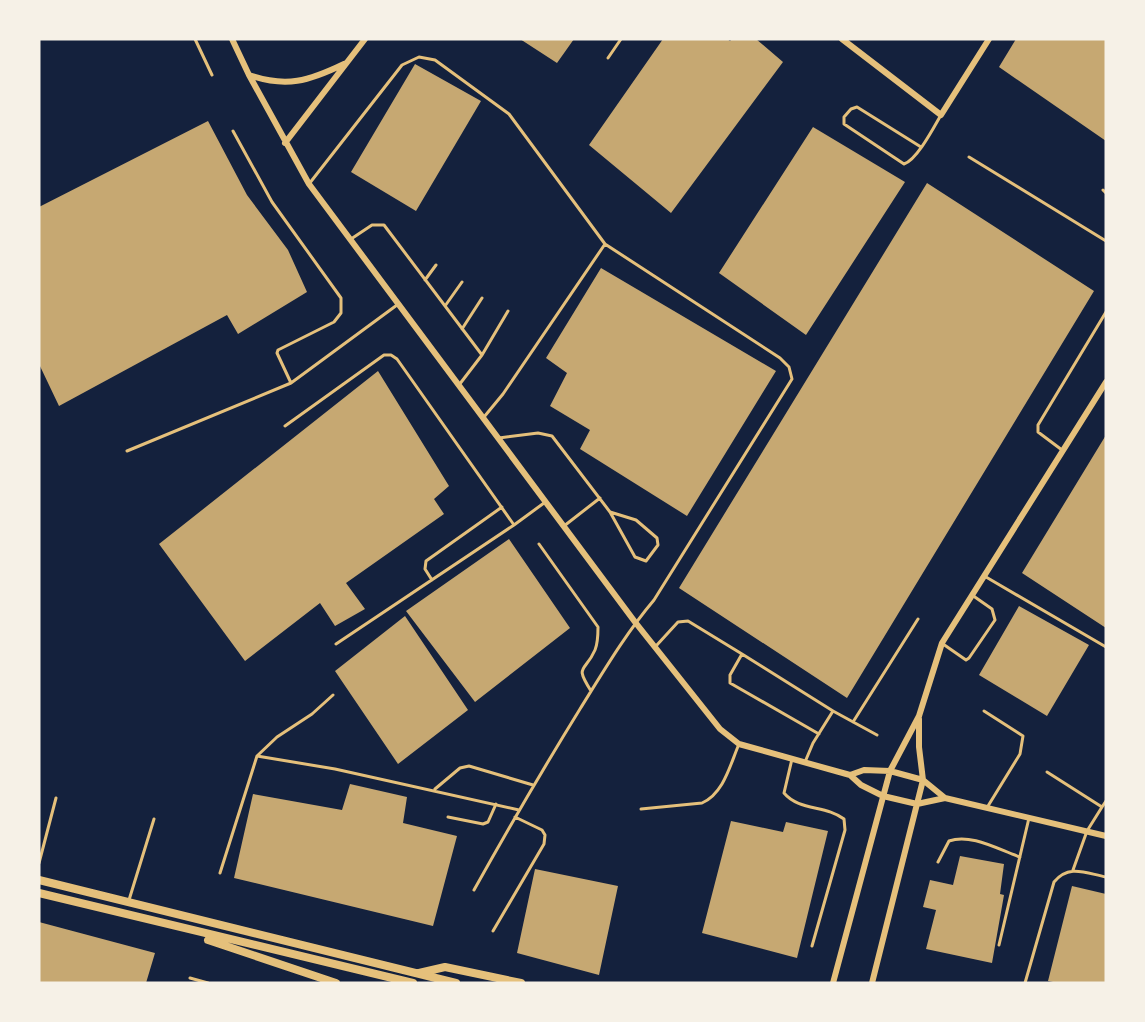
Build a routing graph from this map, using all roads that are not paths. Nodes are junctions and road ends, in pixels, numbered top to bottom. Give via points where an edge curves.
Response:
1 (195, 39) edge
2 (232, 39) edge
3 (365, 39) edge
4 (621, 39) edge
5 (842, 39) edge
6 (989, 39) edge
7 (608, 58) dead end
8 (347, 62) junction
9 (212, 75) dead end
10 (249, 75) junction
11 (941, 115) junction
12 (233, 131) dead end
13 (285, 143) junction
14 (921, 147) junction
15 (969, 157) dead end
16 (309, 184) junction
17 (351, 239) junction
18 (1106, 241) edge
19 (605, 244) junction
20 (436, 266) dead end
21 (425, 280) junction
22 (462, 282) dead end
23 (482, 298) dead end
24 (399, 304) junction
25 (445, 306) junction
26 (508, 311) dead end
27 (1106, 312) edge
28 (462, 329) junction
29 (482, 355) junction
30 (1106, 382) edge
31 (291, 383) junction
32 (459, 385) junction
33 (484, 418) junction
34 (285, 426) dead end
35 (499, 438) junction
36 (127, 451) dead end
37 (1063, 451) junction
38 (600, 498) junction
39 (546, 502) junction
40 (501, 507) junction
41 (610, 512) junction
42 (514, 525) junction
43 (564, 526) junction
44 (539, 544) dead end
45 (984, 576) junction
46 (432, 580) junction
47 (972, 595) junction
48 (918, 619) dead end
49 (635, 622) junction
50 (942, 643) junction
51 (336, 644) dead end
52 (655, 647) junction
53 (1106, 647) edge
54 (742, 654) junction
55 (591, 692) junction
56 (333, 695) dead end
57 (833, 711) junction
58 (984, 711) dead end
59 (919, 716) junction
60 (853, 722) junction
61 (819, 734) junction
62 (877, 735) dead end
63 (739, 744) junction
64 (257, 756) junction
65 (792, 759) junction
66 (805, 763) junction
67 (890, 771) junction
68 (1047, 772) dead end
69 (850, 776) junction
70 (923, 780) junction
71 (533, 785) junction
72 (435, 789) junction
73 (883, 796) junction
74 (56, 798) dead end
75 (945, 798) junction
76 (1106, 801) edge
77 (496, 804) junction
78 (917, 804) junction
79 (1102, 807) junction
80 (642, 808) dead end
81 (987, 808) junction
82 (519, 810) junction
83 (448, 817) dead end
84 (515, 817) junction
85 (1029, 818) junction
86 (154, 819) dead end
87 (1087, 831) junction
88 (1106, 836) edge
89 (1020, 857) junction
90 (939, 862) dead end
91 (39, 863) edge
92 (1073, 870) junction
93 (220, 873) dead end
94 (1106, 877) edge
95 (39, 880) edge
96 (474, 890) dead end
97 (39, 893) edge
98 (129, 902) junction
99 (162, 924) junction
100 (493, 931) dead end
101 (999, 945) dead end
102 (812, 946) dead end
103 (418, 974) junction
104 (190, 978) dead end
105 (208, 983) edge
106 (336, 983) edge
107 (413, 983) edge
108 (456, 983) edge
109 (521, 983) edge
110 (833, 983) edge
111 (872, 983) edge
112 (1025, 983) edge

1 - 9 lane
2 - 10 street
3 - 8 street
4 - 7 lane
5 - 11 street
6 - 11 street
8 - 10 street via 318,77 291,83 268,82
8 - 13 street
10 - 13 street
11 - 14 lane
12 - 31 lane via 272,202 341,298 341,313 334,322 278,350
13 - 16 street
14 - 14 lane via 857,107 844,117 844,124 899,163 909,163
15 - 18 lane
16 - 17 street
16 - 19 lane via 402,65 419,57 435,60 509,114
17 - 21 lane via 372,225 384,225
17 - 24 street
19 - 33 lane
19 - 49 lane via 780,358 789,367 792,379 654,600
20 - 21 lane
21 - 25 lane
22 - 25 lane
23 - 28 lane
24 - 31 lane
24 - 32 street
25 - 28 lane
26 - 29 lane
27 - 37 lane via 1038,425 1038,432
28 - 29 lane
29 - 32 lane
30 - 37 street
31 - 36 lane
32 - 33 street
33 - 35 street
34 - 40 lane via 384,355 391,356 397,359
35 - 38 lane via 538,433 552,436
35 - 39 street
37 - 45 street
38 - 41 lane
38 - 43 lane
39 - 42 lane
39 - 43 street
40 - 42 lane
40 - 46 lane via 426,561 425,569
41 - 41 lane via 636,520 657,538 658,545 646,561 635,557
42 - 46 lane
43 - 49 street
44 - 55 lane via 598,627 594,652 581,672
45 - 47 street
45 - 53 lane
46 - 51 lane
47 - 50 street
47 - 50 lane via 992,609 995,620 966,660
48 - 60 lane
49 - 52 street
49 - 55 lane
50 - 59 street
52 - 54 lane via 682,620
52 - 63 street via 720,729
54 - 57 lane
54 - 61 lane via 730,675 730,683
55 - 71 lane
56 - 64 lane via 277,736
57 - 60 lane
57 - 61 lane
58 - 81 lane via 1023,736 1020,754
59 - 67 street
59 - 70 street
60 - 62 lane
61 - 66 lane
63 - 65 street
63 - 80 lane via 711,799
64 - 72 lane
64 - 93 lane
65 - 66 street
65 - 102 lane via 784,793 792,802 837,813 844,819 845,830
66 - 69 street
67 - 69 street via 864,770
67 - 70 street
67 - 73 street
68 - 79 lane
69 - 73 street
70 - 75 street
70 - 78 street
71 - 72 lane via 469,766 460,768
71 - 82 lane
72 - 77 lane
73 - 78 street
73 - 110 street
74 - 91 lane
75 - 78 street
75 - 81 street
76 - 79 lane
77 - 82 lane
77 - 83 lane via 488,822 483,824
78 - 111 street
79 - 87 lane
81 - 85 street
82 - 84 lane
84 - 96 lane
84 - 100 lane via 542,830 544,844
85 - 87 street
85 - 89 lane
86 - 98 lane
87 - 88 street
87 - 92 lane
89 - 90 lane via 957,838 949,841
89 - 101 lane
92 - 94 lane
92 - 112 lane via 1053,882
95 - 98 main road
97 - 99 main road
98 - 103 main road
99 - 106 main road
99 - 107 main road
103 - 108 main road
103 - 109 main road via 445,967
104 - 105 lane

